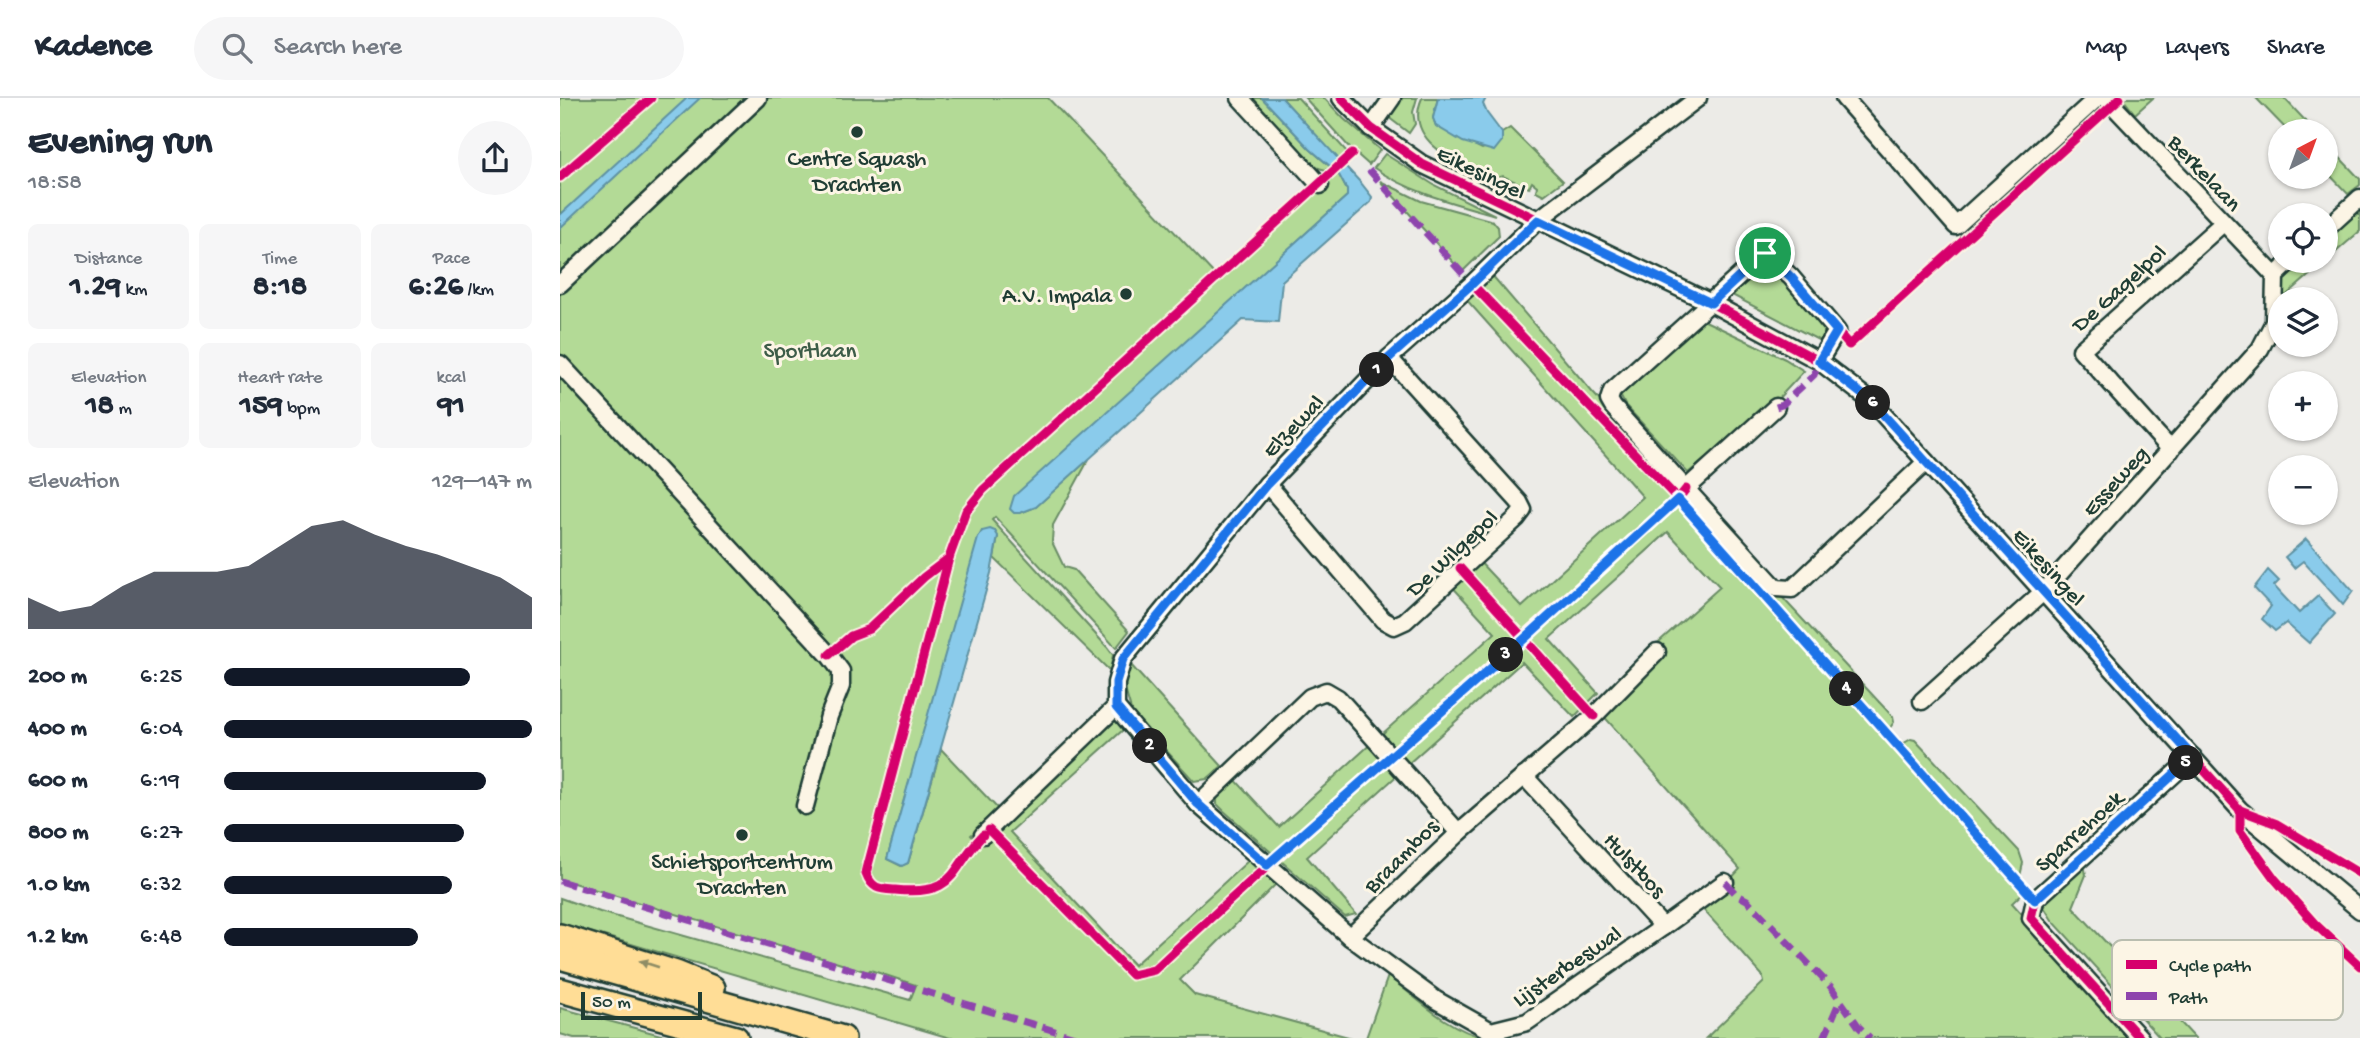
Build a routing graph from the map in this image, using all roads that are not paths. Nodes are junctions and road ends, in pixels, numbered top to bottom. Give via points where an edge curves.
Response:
1 (758, 98) edge
2 (1240, 98) edge
3 (1341, 98) edge
4 (1392, 98) edge
5 (1698, 98) edge
6 (1844, 98) edge
7 (2097, 98) edge
8 (2106, 98) edge
9 (1371, 128) junction
10 (1320, 185) dead end
11 (2360, 198) edge
12 (2338, 218) edge
13 (1538, 220) junction
14 (2223, 223) junction
15 (2278, 273) edge
16 (2275, 276) junction
17 (560, 284) edge
18 (1711, 303) junction
19 (1389, 358) junction
20 (1819, 361) junction
21 (560, 365) edge
22 (1776, 407) dead end
23 (2171, 450) junction
24 (1926, 462) junction
25 (1267, 484) junction
26 (1686, 489) junction
27 (2043, 592) junction
28 (1657, 652) dead end
29 (1922, 701) dead end
30 (1116, 707) junction
31 (2193, 757) junction
32 (1524, 776) junction
33 (1198, 804) junction
34 (805, 806) dead end
35 (1459, 833) junction
36 (983, 835) dead end
37 (1725, 882) dead end
38 (2360, 910) edge
39 (1663, 926) junction
40 (560, 936) edge
41 (1350, 937) junction
42 (560, 957) edge
43 (560, 990) edge
44 (2112, 1007) edge
45 (2124, 1020) edge
46 (835, 1036) edge
47 (736, 1038) edge
48 (2140, 1038) edge

1 - 17 street
2 - 10 street
3 - 9 street, Eikesingel
4 - 9 street
5 - 13 street, Elzewal
6 - 7 street via 1956,226
8 - 14 street, Berkelaan
9 - 13 street, Eikesingel via 1422,164
11 - 12 street
13 - 18 street, Eikesingel
13 - 19 street, Elzewal
14 - 16 street, Berkelaan
14 - 23 street, De Gagelpol via 2081,350
15 - 16 street
16 - 23 street, Esseweg via 2274,322 2260,349
18 - 20 street, Eikesingel
18 - 20 street via 1765,253 1837,331
18 - 26 street via 1612,391 1609,400
19 - 25 street, Elzewal
19 - 25 street, De Wilgepol via 1519,502 1523,510 1517,517 1405,621 1394,626 1383,620
20 - 24 street, Eikesingel via 1872,402
21 - 34 street via 841,671 841,686
22 - 26 street
23 - 27 street, Esseweg
24 - 26 street via 1792,589 1776,588
24 - 27 street, Eikesingel
25 - 30 street, Elzewal via 1123,659 1116,682
27 - 29 street, Esseweg
27 - 31 street, Eikesingel
28 - 32 street via 1594,716
30 - 33 street
30 - 36 street
31 - 38 street, Eikesingel via 2239,810
31 - 44 street, Sparrehoek via 2035,900 2031,918
32 - 35 street
32 - 39 street, Hulstbos
33 - 35 street, Braambos via 1310,697 1326,691 1338,698
33 - 41 street
35 - 41 street, Braambos
37 - 39 street, Hulstbos
39 - 41 street, Lijsterbeswal via 1527,1022 1491,1031 1436,1000
46 -> 40 highway via 676,973
42 - 46 highway
43 - 47 highway
45 - 48 street, Sparrehoek

